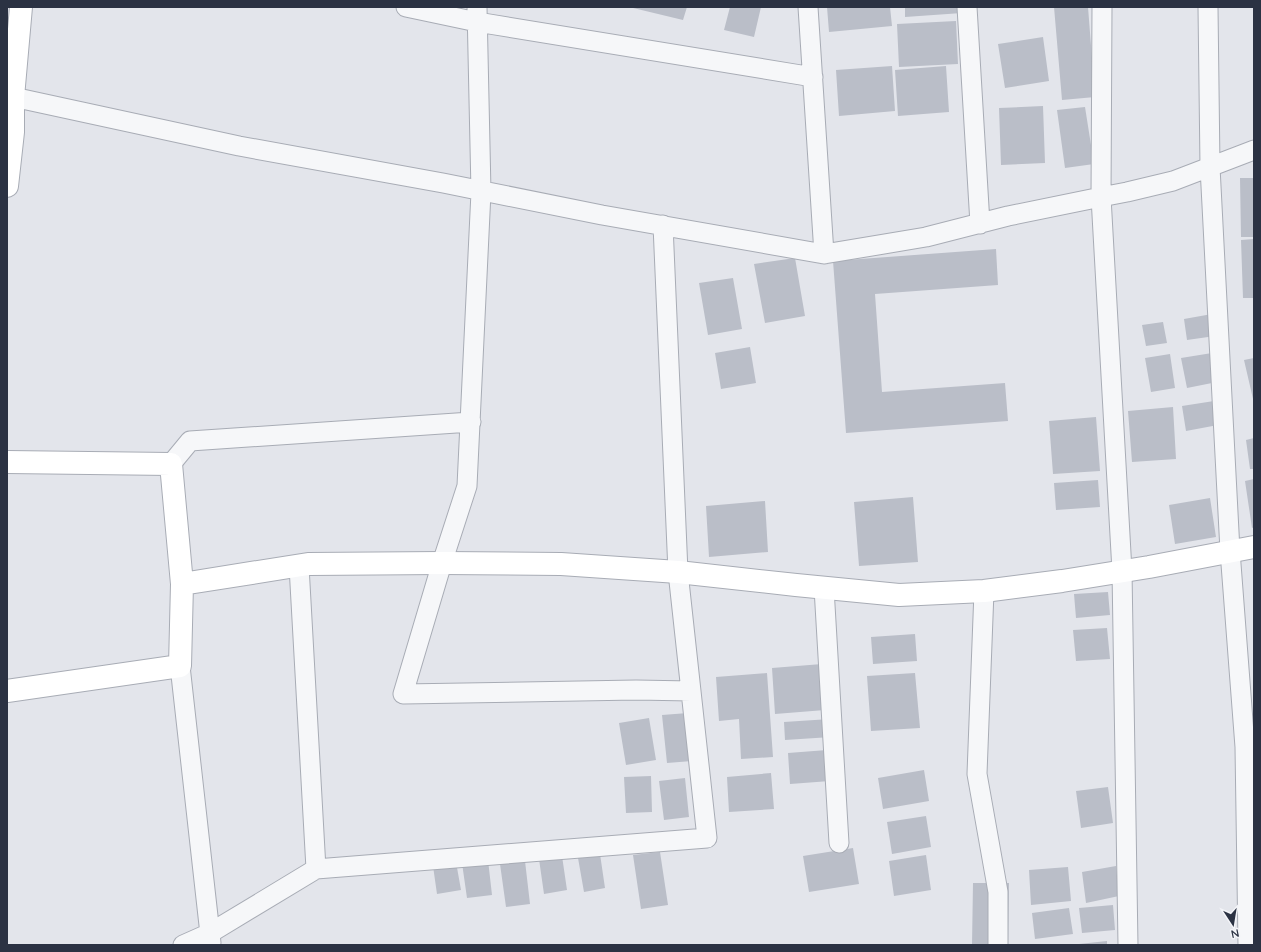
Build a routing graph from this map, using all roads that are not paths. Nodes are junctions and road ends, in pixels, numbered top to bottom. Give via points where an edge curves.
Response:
1 (21, 7) edge
2 (406, 7) edge
3 (808, 7) edge
4 (966, 7) edge
5 (1102, 7) edge
6 (1208, 7) edge
7 (477, 14) edge
8 (813, 77) junction
9 (11, 106) edge
10 (1254, 150) edge
11 (1210, 167) junction
12 (7, 186) edge
13 (481, 192) junction
14 (1101, 197) junction
15 (980, 224) junction
16 (663, 225) junction
17 (824, 254) junction
18 (471, 422) junction
19 (7, 462) edge
20 (171, 464) junction
21 (1254, 547) edge
22 (1230, 551) junction
23 (442, 563) junction
24 (299, 566) junction
25 (1122, 571) junction
26 (678, 572) junction
27 (182, 584) junction
28 (824, 588) junction
29 (984, 591) junction
30 (180, 666) junction
31 (7, 691) edge
32 (691, 691) junction
33 (839, 842) dead end
34 (316, 870) junction
35 (210, 939) edge
36 (182, 945) edge
37 (998, 945) edge
38 (1128, 945) edge
39 (1248, 945) edge

1 - 9 street
2 - 7 street
3 - 8 street
4 - 15 street
5 - 14 street
6 - 11 street
7 - 8 street
7 - 13 street
8 - 17 street
9 - 12 street via 13,132
9 - 13 street via 443,183
10 - 11 street
11 - 14 street via 1173,181
11 - 22 street
13 - 16 street
13 - 18 street
14 - 15 street
14 - 25 street
15 - 17 street via 926,237
16 - 17 street
16 - 26 street
18 - 20 street via 190,441
18 - 23 street via 467,486
19 - 20 street
20 - 27 street
21 - 22 street
22 - 25 street
22 - 39 street via 1245,747
23 - 24 street
23 - 26 street via 561,564
23 - 32 street via 403,694
24 - 27 street
24 - 34 street
25 - 29 street
25 - 38 street
26 - 28 street
26 - 32 street
27 - 30 street
28 - 29 street via 899,595
28 - 33 street
29 - 37 street via 977,774 998,892
30 - 31 street
30 - 35 street
32 - 34 street via 707,838
34 - 35 street
35 - 36 street

